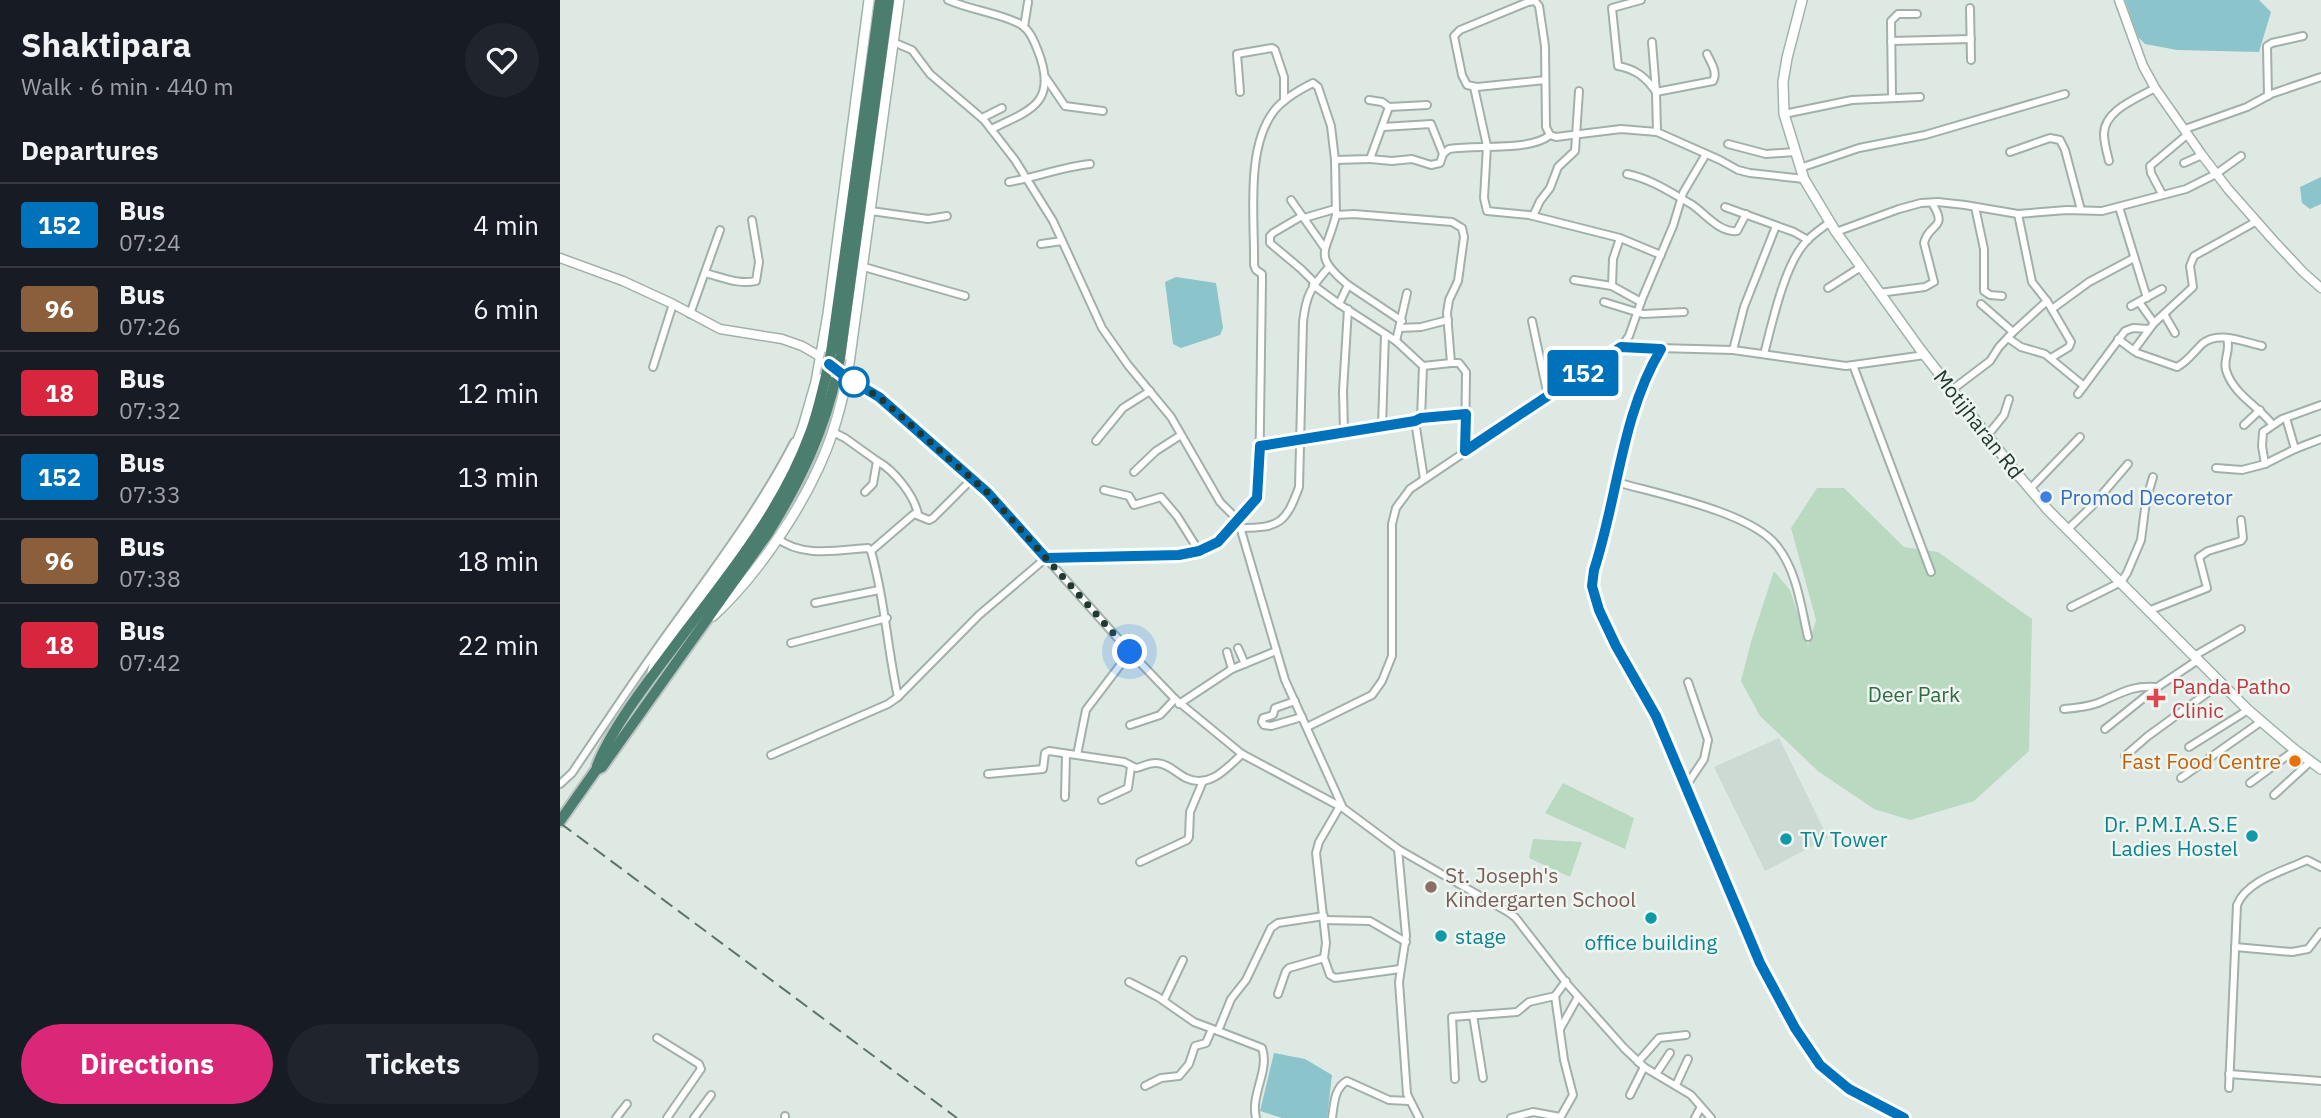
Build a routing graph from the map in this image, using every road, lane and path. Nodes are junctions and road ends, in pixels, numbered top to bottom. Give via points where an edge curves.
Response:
1 (869, 0) edge
2 (880, 0) edge
3 (889, 0) edge
4 (899, 0) edge
5 (948, 0) edge
6 (1641, 0) edge
7 (1802, 0) edge
8 (2119, 0) edge
9 (1028, 2) dead end
10 (1970, 8) dead end
11 (1917, 14) dead end
12 (1024, 27) junction
13 (2303, 36) dead end
14 (1971, 39) junction
15 (1891, 41) junction
16 (893, 42) junction
17 (1652, 42) dead end
18 (1707, 54) dead end
19 (1971, 60) dead end
20 (2321, 77) edge
21 (1046, 78) junction
22 (1545, 80) junction
23 (1474, 87) junction
24 (2155, 88) junction
25 (1579, 91) dead end
26 (1240, 92) dead end
27 (1656, 92) junction
28 (2065, 94) dead end
29 (2268, 96) junction
30 (1892, 97) junction
31 (1920, 97) dead end
32 (1369, 100) dead end
33 (1284, 101) junction
34 (1427, 105) dead end
35 (1388, 107) junction
36 (1002, 108) dead end
37 (1103, 111) dead end
38 (869, 114) junction
39 (1784, 114) junction
40 (982, 118) junction
41 (1383, 127) junction
42 (991, 129) junction
43 (2187, 131) junction
44 (1657, 132) junction
45 (1550, 135) junction
46 (1574, 135) junction
47 (1728, 144) dead end
48 (1487, 146) junction
49 (1795, 152) junction
50 (2010, 152) dead end
51 (1443, 154) junction
52 (1706, 154) junction
53 (2202, 155) junction
54 (2241, 156) dead end
55 (1370, 159) junction
56 (1335, 160) junction
57 (2109, 162) dead end
58 (2184, 163) dead end
59 (1090, 164) dead end
60 (1800, 168) junction
61 (1627, 174) dead end
62 (2216, 174) junction
63 (1027, 179) junction
64 (1804, 179) junction
65 (1009, 182) dead end
66 (2162, 194) junction
67 (1291, 200) dead end
68 (1681, 200) junction
69 (1931, 203) junction
70 (1725, 207) dead end
71 (1975, 207) junction
72 (2119, 207) junction
73 (2081, 210) junction
74 (871, 211) junction
75 (1335, 212) junction
76 (2018, 214) junction
77 (1746, 215) junction
78 (947, 216) dead end
79 (1533, 216) junction
80 (1303, 217) junction
81 (752, 220) dead end
82 (2257, 221) junction
83 (1830, 222) junction
84 (1776, 226) junction
85 (720, 230) dead end
86 (1836, 232) junction
87 (1620, 238) junction
88 (1808, 240) junction
89 (1062, 241) junction
90 (1041, 244) dead end
91 (1324, 247) junction
92 (1661, 255) junction
93 (560, 258) edge
94 (2134, 258) junction
95 (864, 267) junction
96 (1329, 267) junction
97 (1861, 267) junction
98 (705, 273) junction
99 (1574, 280) dead end
100 (1314, 284) junction
101 (1348, 285) junction
102 (1612, 286) junction
103 (1828, 288) dead end
104 (2321, 288) edge
105 (2162, 289) dead end
106 (1407, 293) dead end
107 (1880, 293) junction
108 (965, 296) dead end
109 (2002, 296) dead end
110 (2147, 298) junction
111 (2047, 301) junction
112 (1604, 302) dead end
113 (1641, 302) junction
114 (2139, 302) junction
115 (673, 304) junction
116 (1339, 304) junction
117 (1981, 304) dead end
118 (2131, 306) dead end
119 (2052, 309) junction
120 (1348, 310) junction
121 (1684, 312) dead end
122 (690, 314) junction
123 (1637, 314) junction
124 (2164, 314) junction
125 (1448, 320) junction
126 (1532, 321) dead end
127 (2154, 323) junction
128 (1401, 324) junction
129 (2149, 329) junction
130 (2175, 333) dead end
131 (1385, 334) junction
132 (2010, 335) junction
133 (2227, 338) junction
134 (2118, 339) junction
135 (1396, 341) junction
136 (2262, 346) dead end
137 (1621, 347) junction
138 (1661, 349) junction
139 (1733, 350) junction
140 (2134, 351) junction
141 (1765, 354) junction
142 (1925, 355) junction
143 (821, 357) junction
144 (2051, 358) junction
145 (1451, 363) junction
146 (1853, 365) junction
147 (1423, 366) junction
148 (653, 367) dead end
149 (847, 378) junction
150 (2084, 386) junction
151 (1953, 389) junction
152 (1150, 391) junction
153 (2078, 394) dead end
154 (1548, 396) junction
155 (2008, 399) dead end
156 (2321, 405) edge
157 (2260, 410) junction
158 (1466, 414) junction
159 (2286, 418) junction
160 (1418, 420) junction
161 (2272, 424) junction
162 (2244, 425) dead end
163 (1382, 426) junction
164 (833, 432) junction
165 (1344, 432) junction
166 (1181, 435) junction
167 (800, 436) junction
168 (1987, 436) junction
169 (2080, 437) dead end
170 (1301, 439) junction
171 (2321, 439) edge
172 (1096, 440) dead end
173 (1260, 446) junction
174 (2295, 449) junction
175 (1465, 451) junction
176 (877, 461) junction
177 (2129, 464) dead end
178 (2265, 464) junction
179 (2216, 468) dead end
180 (1134, 472) dead end
181 (2153, 477) dead end
182 (972, 479) junction
183 (1424, 479) junction
184 (1616, 482) junction
185 (790, 486) junction
186 (2030, 489) junction
187 (1104, 491) dead end
188 (865, 492) dead end
189 (918, 514) junction
190 (1238, 520) junction
191 (2241, 520) dead end
192 (1241, 528) junction
193 (2068, 529) junction
194 (777, 538) junction
195 (871, 551) junction
196 (1199, 551) junction
197 (1046, 558) junction
198 (1931, 572) dead end
199 (2121, 582) junction
200 (879, 590) junction
201 (815, 603) dead end
202 (2071, 607) dead end
203 (2148, 611) junction
204 (887, 618) junction
205 (2241, 628) dead end
206 (699, 629) junction
207 (1808, 637) dead end
208 (791, 643) dead end
209 (1238, 648) dead end
210 (1276, 651) junction
211 (1130, 652) junction
212 (1227, 652) dead end
213 (2196, 658) junction
214 (1245, 664) junction
215 (1232, 669) junction
216 (650, 679) junction
217 (1688, 682) dead end
218 (2221, 683) junction
219 (2157, 688) junction
220 (898, 697) junction
221 (1177, 701) junction
222 (1295, 701) junction
223 (2064, 709) dead end
224 (2248, 710) junction
225 (1302, 717) junction
226 (2262, 722) junction
227 (1130, 725) dead end
228 (1307, 727) junction
229 (2105, 729) dead end
230 (2189, 747) dead end
231 (2295, 750) junction
232 (1066, 754) junction
233 (1242, 754) junction
234 (771, 755) dead end
235 (1077, 755) junction
236 (2125, 756) dead end
237 (2311, 761) junction
238 (1131, 767) junction
239 (2321, 768) edge
240 (596, 770) junction
241 (988, 774) dead end
242 (2181, 778) dead end
243 (1203, 781) junction
244 (2250, 783) dead end
245 (560, 784) edge
246 (1686, 786) junction
247 (2274, 795) dead end
248 (1065, 797) dead end
249 (1102, 800) dead end
250 (1341, 807) junction
251 (560, 821) edge
252 (1398, 849) junction
253 (1140, 862) dead end
254 (2321, 867) edge
255 (1324, 918) junction
256 (2321, 932) edge
257 (1406, 942) junction
258 (2235, 947) junction
259 (1324, 958) junction
260 (1183, 960) dead end
261 (1400, 969) junction
262 (1566, 981) junction
263 (1129, 982) dead end
264 (1278, 994) dead end
265 (1555, 996) junction
266 (1578, 997) junction
267 (1164, 1000) junction
268 (1473, 1015) junction
269 (1560, 1029) junction
270 (1215, 1030) junction
271 (1686, 1035) dead end
272 (657, 1038) dead end
273 (1670, 1053) dead end
274 (1688, 1059) dead end
275 (1641, 1065) junction
276 (1656, 1074) junction
277 (2229, 1074) junction
278 (1483, 1078) dead end
279 (1455, 1079) dead end
280 (2321, 1081) edge
281 (1676, 1085) junction
282 (1145, 1087) dead end
283 (2228, 1088) dead end
284 (711, 1095) dead end
285 (1630, 1095) dead end
286 (1409, 1101) junction
287 (627, 1104) dead end
288 (1701, 1107) junction
289 (617, 1118) edge
290 (667, 1118) edge
291 (694, 1118) edge
292 (1256, 1118) edge
293 (1332, 1118) edge
294 (1419, 1118) edge
295 (1511, 1118) edge
296 (1560, 1118) edge
297 (1695, 1118) edge
298 (1711, 1118) edge
299 (1904, 1118) edge

1 - 143 main road
2 - 38 highway
3 - 38 highway
4 - 16 main road
5 - 12 street
6 - 27 street via 1612,8 1618,66 1638,72
7 - 39 main road, Motijharan Rd via 1783,82
8 - 24 street
9 - 12 street
10 - 14 street
11 - 15 street via 1892,18
12 - 21 street via 1034,41
13 - 29 street via 2267,46
14 - 15 street
14 - 19 street
15 - 30 street
16 - 40 street via 912,50 930,74
16 - 74 main road
17 - 27 street
18 - 27 street via 1713,81
20 - 29 street
21 - 37 street via 1065,106
21 - 42 street via 1044,92 1029,111
22 - 23 street
22 - 23 street via 1539,6 1533,0 1455,33 1462,75
22 - 45 street
23 - 48 street
24 - 43 street
24 - 57 street via 2113,114 2108,122 2104,131
25 - 46 street
26 - 33 street via 1237,54 1272,48 1284,77
27 - 44 street
28 - 60 street
29 - 43 street
30 - 31 street
30 - 39 street
32 - 35 street
33 - 56 street via 1311,83 1317,86 1331,126
33 - 173 street via 1264,130 1254,180 1254,265 1262,281
34 - 35 street
35 - 41 street
36 - 40 street
38 - 185 highway, bridge via 830,362
39 - 49 main road, Motijharan Rd
40 - 42 street
41 - 51 street via 1431,124
41 - 55 street
42 - 63 street
43 - 53 street
43 - 66 street via 2150,166
44 - 46 street via 1621,128
44 - 52 street
45 - 46 street
45 - 48 street via 1536,142
46 - 79 street via 1575,151 1558,167
47 - 49 street via 1766,154
48 - 51 street via 1450,149
48 - 79 street via 1485,209
49 - 60 main road, Motijharan Rd
50 - 73 street via 2050,138 2060,140
51 - 55 street via 1434,165 1412,159
52 - 64 street via 1749,173
52 - 68 street
53 - 58 street
53 - 62 street
54 - 62 street
55 - 56 street
56 - 75 street
59 - 63 street
60 - 64 main road, Motijharan Rd
61 - 68 street via 1654,182
62 - 66 street via 2186,189
62 - 82 street
63 - 65 street
63 - 89 street
64 - 83 main road, Motijharan Rd
66 - 72 street
67 - 80 street
68 - 77 street via 1724,230 1737,231
68 - 92 street
69 - 71 street
69 - 86 street via 1899,209
69 - 107 street via 1940,220 1924,243 1934,282
70 - 77 street
71 - 76 street
71 - 109 street via 1984,249 1983,288 1987,294
72 - 73 street
72 - 94 street
73 - 76 street
74 - 78 street via 928,219
74 - 95 main road
75 - 80 street
75 - 91 street
75 - 125 street via 1459,225 1464,237
76 - 111 street via 2032,282
77 - 84 street
79 - 87 street
80 - 91 street
80 - 100 street via 1273,233 1269,240
81 - 98 street via 759,262 756,281
82 - 104 street
82 - 124 street via 2194,256 2190,266 2193,287
83 - 86 main road, Motijharan Rd
83 - 88 street
84 - 88 street
84 - 139 street via 1744,307
85 - 98 street
86 - 97 main road, Motijharan Rd
87 - 92 street
87 - 102 street
88 - 141 street via 1789,272
89 - 90 street
89 - 152 street via 1102,328
91 - 96 street
92 - 113 street
93 - 115 street
94 - 110 street
94 - 119 street
95 - 108 street
95 - 149 main road
96 - 100 street
96 - 101 street
97 - 103 street
97 - 107 main road, Motijharan Rd
98 - 122 street
99 - 102 street
100 - 116 street
100 - 170 street via 1305,299 1303,322
101 - 116 street
101 - 128 street
102 - 113 street
105 - 110 street
106 - 128 street
107 - 142 main road, Motijharan Rd
110 - 114 street
111 - 119 street
111 - 132 street
112 - 123 street
113 - 123 street
114 - 118 street
114 - 127 street
115 - 122 street
115 - 148 street
116 - 120 street
117 - 132 street
119 - 144 street via 2071,344
120 - 131 street
120 - 165 street
121 - 123 street
122 - 143 street via 720,329 782,338
123 - 137 street
124 - 127 street
124 - 130 street
125 - 128 street via 1421,327
125 - 145 street
126 - 154 street
127 - 129 street
128 - 135 street
129 - 134 street via 2133,328
129 - 140 street
131 - 135 street
131 - 163 street
132 - 144 street via 2021,347
132 - 151 street via 1990,361
133 - 136 street
133 - 140 street via 2211,338 2177,367
133 - 157 street via 2230,351 2225,364 2230,379
134 - 140 street
134 - 150 street
135 - 147 street
137 - 138 street
137 - 154 street
138 - 139 street
138 - 184 street via 1647,373
139 - 141 street
141 - 146 street
142 - 146 street
142 - 151 main road, Motijharan Rd
143 - 149 street
143 - 167 main road
144 - 150 street
145 - 147 street
145 - 158 street via 1459,363 1466,372
146 - 198 street
147 - 160 street
149 - 164 main road
149 - 182 street via 879,397
150 - 153 street
151 - 168 main road, Motijharan Rd
152 - 166 street
152 - 172 street via 1124,408
154 - 175 street
155 - 168 street via 2004,415
156 - 159 street
157 - 161 street
157 - 162 street
158 - 160 street
158 - 175 street
159 - 161 street
159 - 174 street
160 - 163 street
160 - 183 street
161 - 178 street via 2263,432
163 - 165 street
164 - 176 street
164 - 194 main road via 808,488
165 - 170 street
166 - 180 street
166 - 190 street via 1220,502
167 - 216 main road via 775,490 662,649
167 - 245 street via 742,530
168 - 186 main road, Motijharan Rd
169 - 186 street
170 - 173 street
170 - 192 street via 1299,486 1293,504 1279,523 1268,528
171 - 174 street
173 - 190 street via 1258,496
174 - 178 street
175 - 183 street
176 - 188 street via 873,484
176 - 189 street via 894,475
177 - 193 street
178 - 179 street via 2242,470
181 - 199 street via 2141,540
182 - 189 street via 933,518
182 - 197 street
183 - 228 street via 1409,489 1395,508 1393,643 1382,681 1363,701
184 - 207 street via 1721,512 1763,532 1788,564
184 - 246 street via 1594,570 1594,597 1656,716
185 - 206 highway via 769,532
185 - 216 highway
186 - 193 main road, Motijharan Rd
187 - 196 street via 1129,496 1134,505 1161,497
189 - 195 street
190 - 192 street
190 - 196 street via 1218,542
191 - 203 street via 2241,541 2199,557 2207,588
192 - 210 street
193 - 199 main road, Motijharan Rd
194 - 195 street via 804,551
194 - 206 main road via 743,586
195 - 200 street
196 - 197 street
197 - 211 street
197 - 220 street via 979,615
199 - 202 street
199 - 203 main road, Motijharan Rd
200 - 201 street
200 - 204 street
203 - 213 main road, Motijharan Rd
204 - 208 street
204 - 220 street
205 - 213 street
206 - 240 highway
209 - 214 street
210 - 214 street
210 - 222 street
211 - 221 street
211 - 235 street via 1086,710
212 - 215 street
213 - 218 main road, Motijharan Rd
213 - 219 street
214 - 215 street
215 - 221 street
216 - 240 highway
217 - 246 street via 1708,740 1704,759
218 - 224 main road, Motijharan Rd
218 - 236 street
219 - 223 street via 2141,686 2091,705
219 - 229 street
220 - 234 street
221 - 227 street via 1160,715
221 - 233 street
222 - 225 street
222 - 225 street via 1275,708 1263,724
224 - 226 main road, Motijharan Rd
224 - 230 street
225 - 228 street
226 - 231 main road, Motijharan Rd
226 - 242 street
228 - 250 street
231 - 237 main road, Motijharan Rd
231 - 244 street
232 - 235 street
232 - 241 street via 1046,752 1045,767 1039,771
232 - 248 street
233 - 243 street via 1217,777
233 - 250 street
235 - 238 street
237 - 239 main road, Motijharan Rd
237 - 247 street
238 - 243 street via 1157,763 1185,778
238 - 249 street via 1128,788
240 - 251 highway
243 - 253 street via 1191,807 1187,840
246 - 299 street via 1760,963 1795,1028 1820,1065 1849,1089
250 - 252 street
250 - 255 street via 1317,847
252 - 257 street
252 - 262 street via 1515,917
254 - 258 street via 2309,860 2246,891 2237,905
255 - 257 street via 1370,921
255 - 259 street
255 - 270 street via 1271,928
256 - 258 street via 2308,949 2292,952
257 - 261 street
258 - 277 street
259 - 261 street via 1335,978
259 - 264 street via 1289,968
260 - 267 street
261 - 286 street
262 - 265 street
262 - 266 street
263 - 267 street
265 - 268 street via 1530,1002 1517,1012
265 - 269 street
266 - 269 street
266 - 275 street
267 - 270 street via 1188,1019
268 - 278 street
268 - 279 street via 1451,1020
269 - 296 street via 1573,1095
270 - 282 street via 1206,1043 1195,1046 1182,1073
270 - 292 street via 1262,1048
271 - 275 street via 1659,1038
272 - 290 street via 699,1063 701,1069
273 - 276 street
274 - 281 street
275 - 276 street
275 - 285 street
276 - 281 street
277 - 280 street
277 - 283 street
281 - 288 street
284 - 291 street
286 - 293 street via 1389,1100 1347,1081 1335,1097
286 - 294 street
287 - 289 street
288 - 297 street
288 - 298 street
295 - 296 street via 1533,1111

